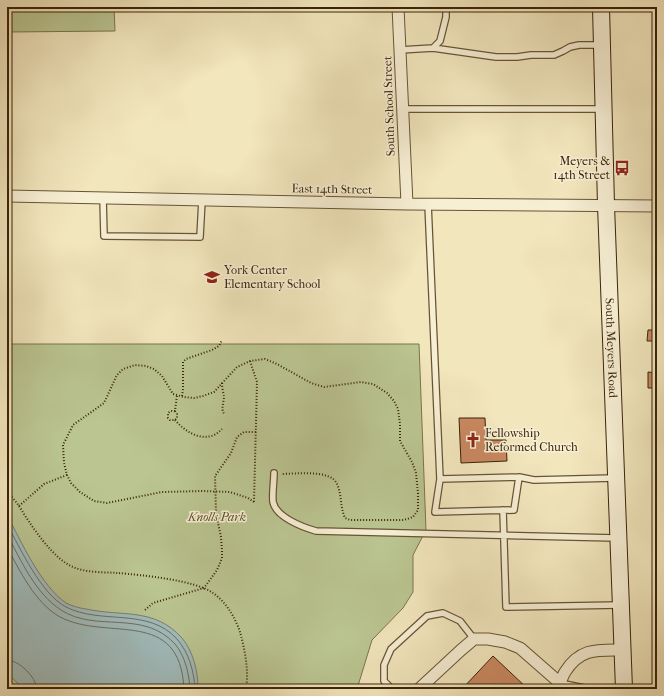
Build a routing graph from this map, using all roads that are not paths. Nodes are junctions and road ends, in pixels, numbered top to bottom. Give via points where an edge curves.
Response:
1 (398, 7) edge
2 (446, 7) edge
3 (601, 7) edge
4 (602, 45) junction
5 (433, 48) junction
6 (400, 50) junction
7 (402, 110) junction
8 (604, 110) junction
9 (7, 196) edge
10 (103, 198) junction
11 (202, 200) junction
12 (406, 204) junction
13 (428, 204) junction
14 (606, 205) junction
15 (657, 206) edge
16 (274, 473) road end
17 (519, 477) junction
18 (616, 478) junction
19 (440, 479) junction
20 (503, 510) junction
21 (504, 536) junction
22 (618, 538) junction
23 (621, 605) junction
24 (474, 639) junction
25 (622, 650) junction
26 (559, 686) edge
27 (392, 689) edge
28 (420, 689) edge
29 (589, 689) edge
30 (624, 689) edge

1 - 6 street, South School Street
2 - 5 lane via 440,41
3 - 4 street, South Meyers Road
4 - 5 lane via 579,45 554,55 517,57 496,57
4 - 8 street, South Meyers Road
5 - 6 lane
6 - 7 street, South School Street
7 - 8 lane
7 - 12 street, South School Street
8 - 14 street, South Meyers Road
9 - 10 street, East 14th Street
10 - 11 street, East 14th Street
10 - 11 lane via 104,236 200,237
11 - 12 street, East 14th Street
12 - 13 street, East 14th Street
13 - 14 street, East 14th Street
13 - 19 lane
14 - 15 street, East 14th Street
14 - 18 street, South Meyers Road
16 - 21 lane via 273,501 276,509 283,516 316,531
17 - 18 lane via 534,480
17 - 19 lane
17 - 20 lane via 514,510
18 - 22 street, South Meyers Road
19 - 20 lane via 434,512
20 - 21 lane
21 - 22 lane
21 - 23 lane via 506,608
22 - 23 street, South Meyers Road
23 - 25 street, South Meyers Road
24 - 26 street via 488,638 520,648
24 - 27 lane via 460,621 443,613 427,616 391,649 384,665 384,681
24 - 28 street
25 - 26 street via 593,650 578,656 564,673
25 - 30 street, South Meyers Road
26 - 29 lane

